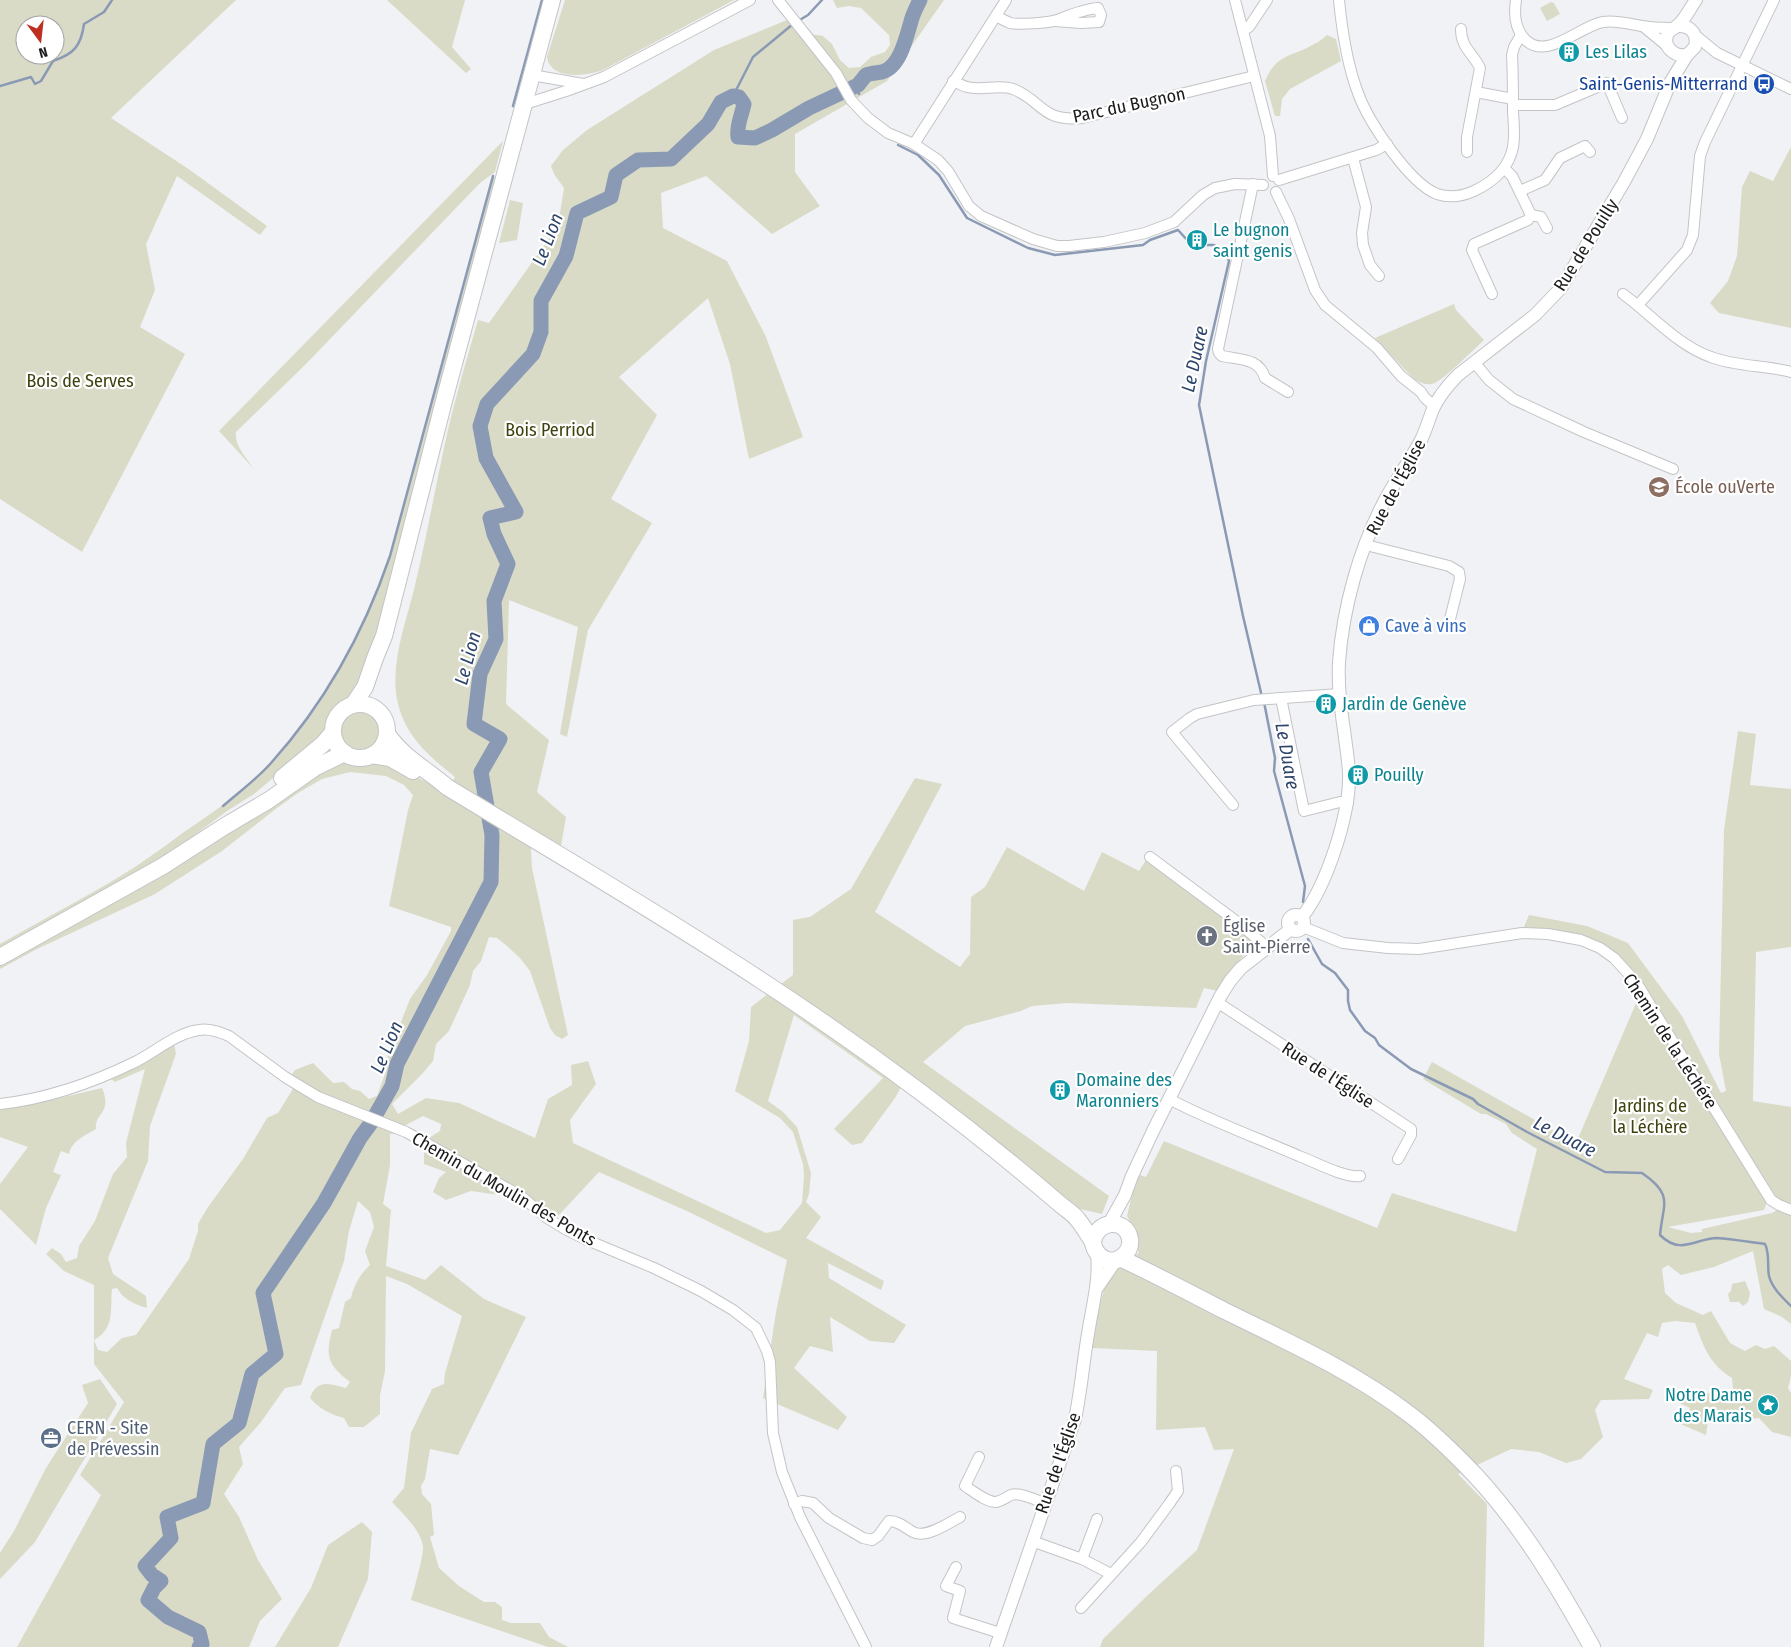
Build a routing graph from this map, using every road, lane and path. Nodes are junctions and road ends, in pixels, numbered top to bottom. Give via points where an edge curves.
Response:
1 (552, 0) edge
2 (750, 0) edge
3 (778, 0) edge
4 (1006, 0) edge
5 (1235, 0) edge
6 (1267, 0) edge
7 (1339, 0) edge
8 (1516, 0) edge
9 (1697, 0) edge
10 (1774, 0) edge
11 (996, 16) junction
12 (1055, 21) dead end
13 (1644, 26) junction
14 (1675, 27) junction
15 (1461, 29) dead end
16 (1243, 30) junction
17 (1694, 33) junction
18 (1521, 34) junction
19 (1669, 49) junction
20 (1689, 53) junction
21 (1717, 53) junction
22 (1744, 61) junction
23 (532, 75) junction
24 (1254, 76) junction
25 (953, 81) junction
26 (1670, 83) junction
27 (584, 84) junction
28 (1791, 89) edge
29 (1476, 92) junction
30 (1513, 102) junction
31 (524, 104) junction
32 (1622, 118) dead end
33 (914, 144) junction
34 (1387, 144) junction
35 (1467, 152) dead end
36 (1590, 152) dead end
37 (1353, 158) junction
38 (1504, 168) junction
39 (1276, 178) junction
40 (1258, 184) junction
41 (1520, 191) junction
42 (1276, 192) junction
43 (1531, 215) junction
44 (1547, 228) dead end
45 (1380, 276) dead end
46 (1492, 294) dead end
47 (1623, 294) dead end
48 (1638, 305) junction
49 (1474, 362) junction
50 (1791, 372) edge
51 (1288, 392) dead end
52 (1421, 392) junction
53 (1441, 394) junction
54 (1434, 406) junction
55 (1673, 469) dead end
56 (1366, 545) junction
57 (1450, 619) dead end
58 (384, 636) junction
59 (1340, 694) junction
60 (1281, 698) junction
61 (353, 705) junction
62 (378, 711) junction
63 (333, 732) junction
64 (387, 734) junction
65 (345, 753) junction
66 (372, 755) junction
67 (447, 787) junction
68 (1348, 803) junction
69 (1232, 805) dead end
70 (225, 826) junction
71 (1150, 857) dead end
72 (1299, 924) junction
73 (1267, 947) junction
74 (0, 957) edge
75 (1217, 1002) junction
76 (1169, 1099) junction
77 (0, 1104) edge
78 (1398, 1159) dead end
79 (1360, 1176) dead end
80 (1125, 1195) junction
81 (1791, 1210) edge
82 (1100, 1237) junction
83 (1123, 1250) junction
84 (1097, 1288) junction
85 (979, 1458) dead end
86 (1176, 1471) dead end
87 (1044, 1503) junction
88 (794, 1504) junction
89 (960, 1517) dead end
90 (1097, 1519) dead end
91 (1032, 1541) junction
92 (1082, 1559) junction
93 (956, 1567) dead end
94 (1110, 1574) junction
95 (1081, 1608) dead end
96 (1000, 1633) junction
97 (866, 1647) edge
98 (996, 1647) edge
99 (1592, 1647) edge

1 - 23 main road
2 - 27 street via 615,72
3 - 33 street via 841,81 851,100 875,124
4 - 11 street
5 - 16 street
6 - 16 street via 1249,28
7 - 34 street via 1355,84 1363,105
8 - 18 street via 1514,15
9 - 14 street, Rue de Pouilly
9 - 17 street, Rue de Pouilly
10 - 22 street
11 - 12 street via 1011,23
11 - 25 street
13 - 14 street
13 - 18 street via 1606,22 1547,47 1533,44
13 - 19 street
14 - 17 street via 1683,26
14 - 19 street, Rue de Pouilly via 1667,38
15 - 29 street via 1463,44 1480,68
16 - 24 street
17 - 20 street, Rue de Pouilly via 1695,47
17 - 21 street
18 - 30 street via 1512,55
19 - 20 street via 1681,56
19 - 26 street, Rue de Pouilly
20 - 21 street
20 - 26 street, Rue de Pouilly
21 - 22 street
22 - 28 street
22 - 48 street via 1700,156 1691,243
23 - 27 street
23 - 31 main road
24 - 25 street, Parc du Bugnon via 1070,119 1050,115 1012,89 966,87
24 - 39 street via 1270,136
25 - 33 street
26 - 49 street, Rue de Pouilly via 1643,148 1561,288 1535,315
27 - 31 street
29 - 30 street
29 - 35 street
30 - 32 street via 1555,105 1607,83
30 - 38 street via 1513,147
31 - 58 main road
33 - 40 street via 938,160 969,206 981,216 1056,246 1145,234 1174,222 1215,188 1226,184
34 - 37 street
34 - 38 street via 1418,181 1439,194 1455,196 1471,192 1492,181
36 - 41 street via 1585,146 1560,158 1545,180
37 - 39 street
37 - 45 street via 1366,207 1363,245 1370,265
38 - 41 street
39 - 40 street via 1266,178
39 - 42 street via 1279,189
40 - 42 street via 1268,192
40 - 51 street via 1218,349 1222,356 1256,364 1265,378
41 - 43 street
42 - 52 street via 1315,290 1325,305 1377,348 1401,376
43 - 44 street via 1541,217
43 - 46 street via 1528,220 1474,244 1472,250
47 - 48 street
48 - 50 street via 1676,337 1710,357
49 - 53 street, Rue de l'Église
49 - 55 street via 1489,380 1514,400
52 - 53 street
52 - 54 street
53 - 54 street, Rue de l'Église
54 - 56 street, Rue de l'Église via 1422,438 1384,502
56 - 57 street via 1449,566 1459,572
56 - 59 street, Rue de l'Église via 1354,579 1343,632
58 - 61 main road via 362,694
58 - 62 main road via 376,693
59 - 60 street
59 - 68 street, Rue de l'Église via 1349,770
60 - 68 street via 1304,810
60 - 69 street via 1254,700 1197,714 1172,732
61 - 62 main road via 365,704
61 - 63 main road via 340,713
62 - 64 main road via 386,722
63 - 65 main road via 336,744
63 - 70 main road
64 - 66 main road via 380,749
64 - 67 main road via 409,759
65 - 66 main road via 355,757
65 - 70 main road via 316,767
66 - 67 main road via 390,758
67 - 82 main road via 722,955 877,1060 1013,1164
68 - 72 street, Rue de l'Église via 1326,870
70 - 74 main road via 163,866
71 - 73 street
72 - 73 street, Rue de l'Église
72 - 81 street, Chemin de la Léchére via 1343,943 1388,948 1419,949 1522,933 1581,940 1600,948 1625,969 1641,990 1771,1200
73 - 75 street, Rue de l'Église via 1241,968
75 - 76 street, Rue de l'Église
75 - 78 street, Rue de l'Église via 1410,1129 1411,1135
76 - 79 street via 1314,1162 1353,1177
76 - 80 street, Rue de l'Église
77 - 88 street, Chemin du Moulin des Ponts via 32,1099 93,1081 190,1032 207,1029 229,1036 318,1097 406,1132 521,1196 546,1218 701,1291 749,1322 762,1337 770,1362 773,1433
80 - 82 street, Rue de l'Église
80 - 83 street, Rue de l'Église
82 - 83 main road via 1107,1260
82 - 83 main road via 1115,1224
82 - 84 street, Rue de l'Église
83 - 84 street, Rue de l'Église
83 - 99 main road via 1190,1293 1336,1366 1416,1420 1476,1476 1516,1524
84 - 87 street, Rue de l'Église via 1080,1397
85 - 87 street via 965,1486 996,1502 1017,1495
86 - 94 street via 1178,1491 1140,1542
87 - 91 street, Rue de l'Église
88 - 89 street via 813,1502 829,1518 872,1540 889,1521 896,1521 915,1534 923,1535
88 - 97 street, Chemin du Moulin des Ponts
90 - 92 street
91 - 92 street
91 - 96 street, Rue de l'Église
92 - 94 street
93 - 96 street via 946,1586 960,1591 953,1618
94 - 95 street
96 - 98 street, Rue de l'Église

